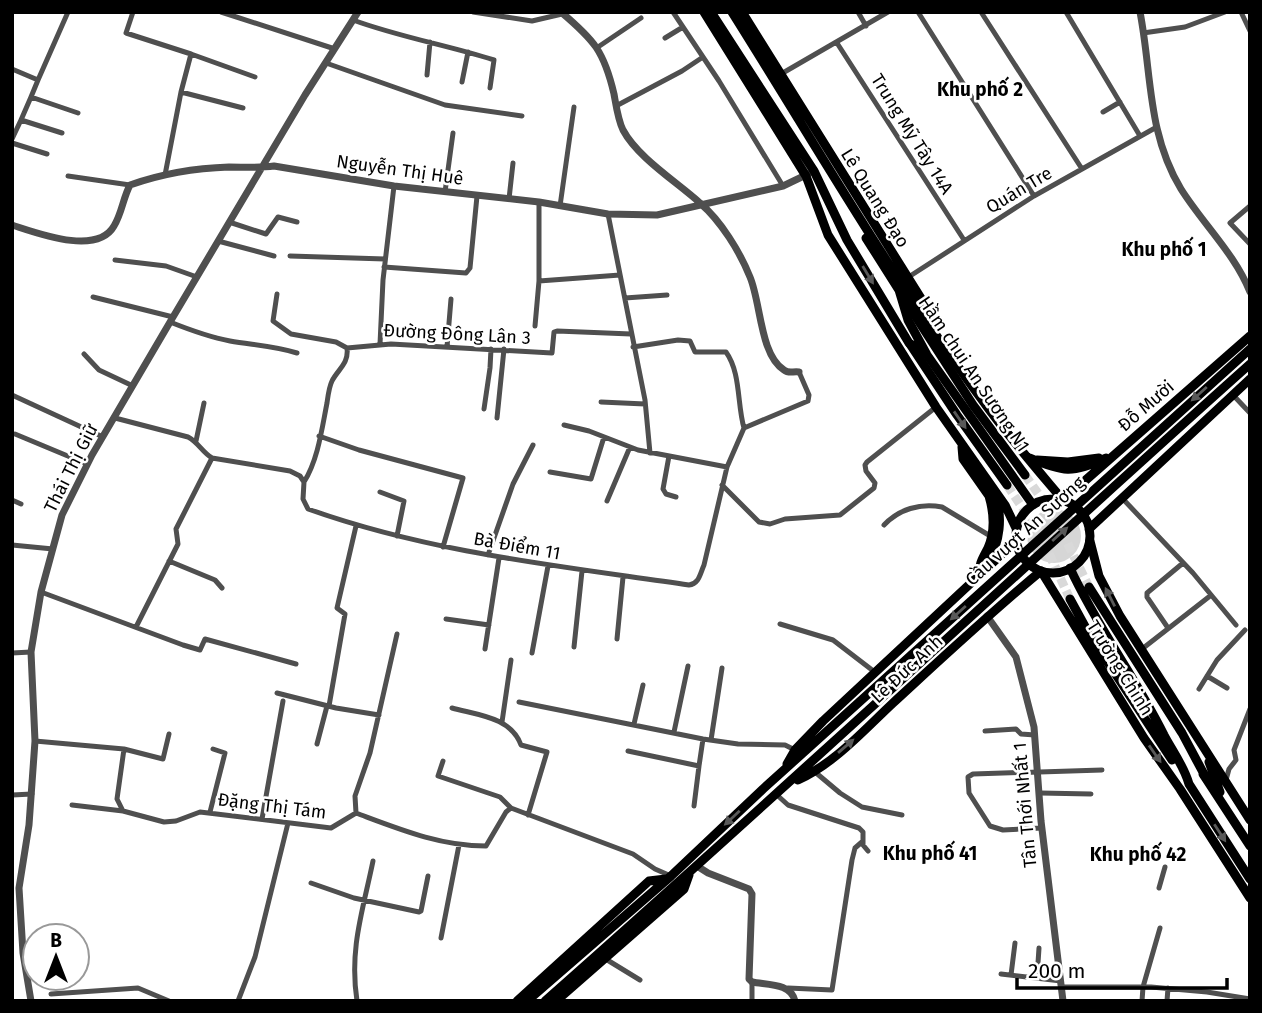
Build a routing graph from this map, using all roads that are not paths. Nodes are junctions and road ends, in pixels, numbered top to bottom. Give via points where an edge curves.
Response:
1 (68, 12) edge
2 (133, 12) edge
3 (221, 12) edge
4 (358, 12) edge
5 (473, 12) edge
6 (673, 12) edge
7 (732, 12) edge
8 (742, 12) edge
9 (858, 12) edge
10 (888, 12) edge
11 (918, 12) edge
12 (981, 12) edge
13 (1066, 12) edge
14 (1140, 12) edge
15 (1226, 12) edge
16 (1241, 12) edge
17 (561, 13) edge
18 (709, 13) edge
19 (641, 19) dead end
20 (353, 20) junction
21 (866, 26) junction
22 (683, 27) junction
23 (1250, 31) edge
24 (1143, 33) junction
25 (665, 38) dead end
26 (430, 42) junction
27 (837, 43) junction
28 (598, 47) junction
29 (335, 49) junction
30 (468, 52) junction
31 (762, 53) junction
32 (191, 54) junction
33 (703, 57) junction
34 (326, 63) junction
35 (12, 69) edge
36 (780, 74) junction
37 (427, 75) dead end
38 (255, 78) dead end
39 (38, 80) junction
40 (462, 82) dead end
41 (490, 88) dead end
42 (181, 92) junction
43 (31, 97) junction
44 (1120, 102) junction
45 (616, 106) junction
46 (574, 107) dead end
47 (243, 108) dead end
48 (1103, 112) dead end
49 (78, 113) dead end
50 (522, 117) dead end
51 (21, 120) junction
52 (1155, 128) junction
53 (62, 133) dead end
54 (453, 133) dead end
55 (1140, 136) junction
56 (12, 141) edge
57 (47, 154) dead end
58 (513, 163) dead end
59 (261, 168) junction
60 (1082, 169) junction
61 (810, 173) junction
62 (165, 176) junction
63 (68, 177) dead end
64 (130, 185) junction
65 (394, 186) junction
66 (783, 186) junction
67 (445, 192) junction
68 (477, 196) junction
69 (1034, 196) junction
70 (509, 199) junction
71 (539, 202) junction
72 (701, 204) junction
73 (560, 206) junction
74 (1250, 206) edge
75 (608, 214) junction
76 (229, 222) junction
77 (298, 222) dead end
78 (12, 225) edge
79 (843, 231) junction
80 (964, 240) junction
81 (218, 241) junction
82 (1250, 243) edge
83 (274, 256) dead end
84 (290, 256) dead end
85 (385, 259) junction
86 (115, 260) dead end
87 (845, 263) junction
88 (384, 267) junction
89 (620, 275) junction
90 (197, 277) junction
91 (539, 281) junction
92 (903, 283) junction
93 (1248, 285) edge
94 (1250, 292) edge
95 (277, 294) dead end
96 (667, 295) dead end
97 (93, 297) dead end
98 (451, 299) dead end
99 (625, 299) junction
100 (172, 320) junction
101 (535, 326) dead end
102 (631, 334) junction
103 (1250, 336) edge
104 (909, 343) junction
105 (380, 344) junction
106 (447, 346) junction
107 (634, 347) junction
108 (346, 348) junction
109 (1250, 348) edge
110 (491, 349) junction
111 (504, 349) junction
112 (297, 353) dead end
113 (83, 354) dead end
114 (927, 355) junction
115 (1250, 364) edge
116 (799, 373) joint
117 (1250, 379) edge
118 (133, 386) junction
119 (12, 395) edge
120 (1233, 395) junction
121 (601, 402) dead end
122 (204, 403) dead end
123 (645, 404) junction
124 (936, 407) junction
125 (484, 409) dead end
126 (1250, 413) edge
127 (115, 418) junction
128 (497, 418) dead end
129 (564, 425) dead end
130 (744, 428) junction
131 (15, 434) dead end
132 (319, 436) junction
133 (103, 437) junction
134 (604, 437) junction
135 (197, 441) junction
136 (533, 445) dead end
137 (962, 445) junction
138 (630, 447) junction
139 (650, 453) junction
140 (1117, 453) junction
141 (1024, 455) junction
142 (669, 456) junction
143 (212, 458) junction
144 (87, 464) junction
145 (727, 467) junction
146 (550, 472) dead end
147 (1025, 475) tunnel mouth
148 (1143, 478) junction
149 (304, 482) junction
150 (722, 485) junction
151 (1007, 485) tunnel mouth
152 (380, 492) dead end
153 (676, 497) dead end
154 (1122, 498) junction
155 (12, 500) edge
156 (997, 500) junction
157 (1063, 500) junction
158 (607, 501) dead end
159 (21, 504) dead end
160 (1033, 505) junction
161 (884, 525) dead end
162 (356, 526) junction
163 (1016, 528) junction
164 (1089, 529) junction
165 (397, 536) junction
166 (992, 537) junction
167 (1016, 541) junction
168 (1090, 541) junction
169 (12, 545) edge
170 (443, 547) junction
171 (53, 550) junction
172 (488, 555) junction
173 (499, 558) junction
174 (169, 561) junction
175 (1183, 563) junction
176 (548, 566) junction
177 (1070, 569) junction
178 (582, 571) junction
179 (1041, 571) junction
180 (979, 575) junction
181 (623, 577) junction
182 (1089, 587) tunnel mouth
183 (222, 588) dead end
184 (41, 592) junction
185 (1210, 596) junction
186 (1070, 599) tunnel mouth
187 (1004, 601) junction
188 (987, 616) junction
189 (446, 619) dead end
190 (780, 624) dead end
191 (489, 625) junction
192 (1236, 625) dead end
193 (136, 627) junction
194 (1168, 628) junction
195 (1245, 630) dead end
196 (397, 634) dead end
197 (617, 639) dead end
198 (573, 647) dead end
199 (485, 649) dead end
200 (1142, 649) junction
201 (31, 652) junction
202 (12, 653) edge
203 (532, 653) dead end
204 (511, 660) dead end
205 (296, 664) dead end
206 (688, 666) dead end
207 (722, 668) dead end
208 (876, 673) junction
209 (1207, 676) junction
210 (643, 685) dead end
211 (1227, 688) dead end
212 (1199, 689) dead end
213 (277, 693) dead end
214 (283, 701) dead end
215 (519, 702) dead end
216 (328, 706) junction
217 (452, 708) dead end
218 (1153, 709) junction
219 (1250, 709) edge
220 (379, 715) junction
221 (502, 722) junction
222 (634, 724) junction
223 (985, 731) dead end
224 (674, 732) junction
225 (169, 734) dead end
226 (1035, 735) junction
227 (822, 737) joint
228 (703, 739) junction
229 (711, 740) junction
230 (35, 741) junction
231 (317, 744) dead end
232 (829, 745) joint
233 (124, 749) junction
234 (213, 749) dead end
235 (795, 750) junction
236 (628, 751) dead end
237 (1206, 754) junction
238 (443, 761) dead end
239 (699, 766) junction
240 (1039, 770) junction
241 (1101, 770) dead end
242 (782, 771) junction
243 (815, 772) junction
244 (1205, 776) junction
245 (1174, 780) junction
246 (1226, 781) junction
247 (790, 783) junction
248 (1189, 784) junction
249 (1040, 793) junction
250 (32, 794) junction
251 (1091, 794) dead end
252 (12, 795) edge
253 (777, 795) junction
254 (1200, 801) junction
255 (72, 805) dead end
256 (694, 806) dead end
257 (511, 808) junction
258 (123, 811) junction
259 (210, 812) junction
260 (356, 813) junction
261 (528, 815) junction
262 (902, 815) dead end
263 (1231, 817) junction
264 (262, 819) junction
265 (1250, 820) edge
266 (288, 823) junction
267 (1042, 828) junction
268 (863, 841) junction
269 (459, 845) junction
270 (1250, 846) edge
271 (868, 851) dead end
272 (373, 861) dead end
273 (697, 866) junction
274 (1166, 867) dead end
275 (690, 873) junction
276 (428, 876) dead end
277 (669, 877) junction
278 (1250, 879) edge
279 (312, 883) dead end
280 (1159, 888) dead end
281 (1250, 898) edge
282 (365, 900) junction
283 (1160, 928) dead end
284 (441, 937) dead end
285 (1015, 943) dead end
286 (1040, 948) dead end
287 (604, 958) junction
288 (1000, 974) dead end
289 (1011, 975) junction
290 (1037, 978) junction
291 (640, 980) dead end
292 (752, 982) junction
293 (1061, 984) junction
294 (1143, 987) junction
295 (788, 988) junction
296 (1168, 988) junction
297 (51, 994) dead end
298 (528, 997) edge
299 (1248, 1000) edge
300 (31, 1001) edge
301 (169, 1001) edge
302 (237, 1001) edge
303 (358, 1001) edge
304 (517, 1001) edge
305 (545, 1001) edge
306 (556, 1001) edge
307 (752, 1001) edge
308 (795, 1001) edge
309 (1063, 1001) edge
310 (1142, 1001) edge
311 (1167, 1001) edge

1 - 39 street
2 - 32 street via 126,33
3 - 29 street
4 - 20 street, Thái Thị Giữ
5 - 17 street via 532,21
6 - 22 street
7 - 31 main road, Lê Quang Đạo
8 - 31 main road, Lê Quang Đạo
9 - 21 street
10 - 21 street
11 - 69 street
12 - 60 street
13 - 44 street
14 - 24 street
15 - 24 street via 1185,27
16 - 23 street
17 - 28 street
18 - 61 main road, Lê Quang Đạo
19 - 28 street
20 - 26 street
20 - 29 street, Thái Thị Giữ
21 - 27 street
22 - 25 street
22 - 33 street
24 - 52 street
26 - 30 street
26 - 37 street
27 - 36 street
27 - 80 street, Trung Mỹ Tây 14A
28 - 45 street
29 - 34 street, Thái Thị Giữ
30 - 40 street
30 - 41 street via 494,60
31 - 36 main road, Lê Quang Đạo
31 - 92 main road, Lê Quang Đạo via 874,252
32 - 38 street
32 - 42 street
33 - 45 street
33 - 66 street
34 - 50 street via 445,105
34 - 59 street, Thái Thị Giữ
35 - 39 street
36 - 92 main road, Lê Quang Đạo
39 - 43 street
42 - 47 street
42 - 62 street
43 - 49 street
43 - 51 street
44 - 48 street
44 - 55 street
45 - 72 street via 623,130 649,160
46 - 73 street
51 - 53 street
51 - 56 street
52 - 55 street, Quán Tre
52 - 93 street via 1180,188
54 - 67 street
55 - 60 street, Quán Tre
56 - 57 street
58 - 70 street
59 - 62 street, Nguyễn Thị Huê via 227,167
59 - 65 street, Nguyễn Thị Huê via 274,166
59 - 76 street, Thái Thị Giữ
60 - 69 street, Quán Tre
61 - 66 street, Nguyễn Thị Huê
61 - 79 main road, Lê Quang Đạo
61 - 87 main road, Lê Quang Đạo via 828,235
62 - 64 street, Nguyễn Thị Huê
63 - 64 street
64 - 78 street via 113,228 103,237 67,240
65 - 67 street, Nguyễn Thị Huê
65 - 85 street
66 - 72 street, Nguyễn Thị Huê
67 - 68 street, Nguyễn Thị Huê
68 - 70 street, Nguyễn Thị Huê
68 - 88 street via 466,273
69 - 80 street, Quán Tre
70 - 71 street, Nguyễn Thị Huê
71 - 73 street, Nguyễn Thị Huê
71 - 91 street
72 - 75 street, Nguyễn Thị Huê via 662,215
72 - 116 street via 749,274 766,344 781,369
73 - 75 street, Nguyễn Thị Huê
74 - 82 street via 1230,223
75 - 89 street
76 - 77 street via 266,234 278,217
76 - 81 street, Thái Thị Giữ
79 - 87 main road
79 -> 104 main road, Lê Quang Đạo
80 - 92 street, Quán Tre
81 - 83 street
81 - 90 street, Thái Thị Giữ
84 - 85 street
85 - 88 street
86 - 90 street via 166,266
87 - 124 main road, Lê Quang Đạo
88 - 105 street
89 - 91 street
89 - 99 street
90 - 100 street, Thái Thị Giữ
91 - 101 street
92 - 114 main road, Lê Quang Đạo via 908,320
92 - 141 main road, Lê Quang Đạo via 970,374 981,400
92 - 147 main road, Hầm chui An Sương N1 via 958,383
93 - 94 street
95 - 108 street via 273,321 291,334
96 - 99 street
97 - 100 street
98 - 106 street
99 - 102 street
100 - 112 street via 193,332
100 - 118 street, Thái Thị Giữ
102 - 107 street
102 - 111 street, Đường Đông Lân 3 via 557,331 552,353
103 - 140 main road, Đỗ Mười
104 - 114 main road, Lê Quang Đạo
104 -> 151 main road
105 - 106 street, Đường Đông Lân 3
105 - 108 street, Đường Đông Lân 3
106 - 110 street, Đường Đông Lân 3
107 - 123 street
107 - 130 street via 678,340 690,341 695,352 726,352 739,391
108 - 132 street via 342,369 331,382
109 -> 227 main road, Cầu vượt An Sương
110 - 111 street, Đường Đông Lân 3
110 - 125 street
111 - 128 street
113 - 118 street via 99,370
114 - 160 main road, Lê Quang Đạo
232 -> 115 main road, Cầu vượt An Sương
116 - 130 street via 808,401
117 - 120 main road
118 - 127 street, Thái Thị Giữ
119 - 133 street
120 - 126 street
120 - 148 main road
121 - 123 street
122 - 135 street
123 - 139 street
124 - 137 main road, Lê Quang Đạo
124 - 150 street via 867,462 874,488 840,515 759,522
127 - 133 street, Thái Thị Giữ
127 - 135 street
129 - 134 street
130 - 145 street, Bà Điểm 11
131 - 144 street
132 - 149 street
132 - 170 street via 463,478
133 - 144 street, Thái Thị Giữ
134 - 138 street
134 - 146 street via 591,479
135 - 143 street
136 - 172 street via 513,484
137 - 156 main road, Lê Quang Đạo via 993,486
137 - 156 main road, Lê Quang Đạo via 963,459
138 - 139 street
138 - 158 street
139 - 142 street
140 - 141 main road via 1105,459 1068,462
140 - 148 main road via 1126,477
140 - 157 main road, Đỗ Mười
141 - 157 main road, Lê Quang Đạo
142 - 145 street
142 - 153 street via 663,489
143 - 149 street via 290,471
143 - 174 street via 176,529 178,544
144 - 171 street, Thái Thị Giữ via 62,515
145 - 150 street, Bà Điểm 11
148 - 154 main road
149 - 162 street, Bà Điểm 11 via 308,509
150 - 181 street, Bà Điểm 11 via 704,565 694,585
152 - 165 street via 404,501
154 - 164 main road
154 - 175 street
155 - 159 street
156 - 163 main road, Lê Quang Đạo
156 - 166 main road
156 - 180 main road via 998,541
157 - 160 main road
157 - 164 main road via 1080,511
160 - 163 main road
161 - 166 street via 909,508 942,506
162 - 165 street, Bà Điểm 11
162 - 216 street via 337,608 345,614
163 - 167 main road
164 - 168 main road
165 - 170 street, Bà Điểm 11
166 - 180 main road via 979,564
167 - 179 main road via 1024,560
167 - 180 main road, Lê Đức Anh
168 - 177 main road via 1080,562
200 -> 168 main road, Trường Chinh via 1099,576
169 - 171 street
170 - 172 street, Bà Điểm 11
171 - 184 street, Thái Thị Giữ
172 - 173 street, Bà Điểm 11
173 - 176 street, Bà Điểm 11
173 - 191 street
174 - 183 street via 215,580
174 - 193 street
175 - 185 street
175 - 194 street via 1147,593
176 - 178 street, Bà Điểm 11
176 - 203 street
177 - 179 main road
177 - 218 main road, Trường Chinh
178 - 181 street, Bà Điểm 11
178 - 198 street
179 - 187 main road, Lê Đức Anh
179 -> 245 main road, Trường Chinh
180 - 187 main road via 998,587
180 - 208 main road, Lê Đức Anh
181 - 197 street
182 - 244 main road
184 - 193 street
184 - 201 street, Thái Thị Giữ
185 - 192 street
185 - 194 street
186 - 248 main road
187 - 188 main road, Lê Đức Anh
188 - 226 street, Tân Thới Nhất 1 via 1016,657
243 -> 188 main road, Lê Đức Anh
189 - 191 street
190 - 208 street via 832,640
191 - 199 street
193 - 205 street via 200,650 205,639
194 - 200 street
195 - 209 street
196 - 220 street
200 - 237 main road, Trường Chinh
201 - 202 street
201 - 230 street, Thái Thị Giữ
204 - 221 street
206 - 224 street
207 - 229 street
208 - 235 main road, Lê Đức Anh
209 - 211 street
209 - 212 street
210 - 222 street
213 - 216 street
214 - 264 street
215 - 222 street
216 - 220 street
216 - 231 street
217 - 221 street
218 - 244 main road, Trường Chinh
218 - 248 main road, Trường Chinh
219 - 246 street
220 - 260 street via 355,796
221 - 261 street via 521,745 547,752
222 - 224 street
223 - 226 street via 1016,729
224 - 228 street
225 - 233 street via 163,759
226 - 240 street, Tân Thới Nhất 1
227 - 242 main road, Lê Đức Anh
228 - 229 street
228 - 239 street
229 - 235 street via 785,745
230 - 233 street
230 - 250 street, Thái Thị Giữ
232 - 247 main road, Lê Đức Anh
233 - 258 street via 117,799
234 - 259 street via 225,752
235 - 242 main road, Lê Đức Anh
236 - 239 street
237 - 246 main road, Trường Chinh
237 - 263 main road, Trường Chinh
238 - 257 street via 438,776 500,797
239 - 256 street
240 - 241 street
240 - 249 street, Tân Thới Nhất 1
240 - 267 street via 973,774 968,783 969,793 990,827
242 -> 277 main road, Lê Đức Anh
243 - 247 main road, Lê Đức Anh
243 - 262 street via 862,807
244 - 263 main road, Trường Chinh
245 - 254 main road, Trường Chinh
245 - 281 main road, Trường Chinh
246 - 265 main road, Trường Chinh
247 - 253 main road, Lê Đức Anh
248 - 254 main road, Trường Chinh
249 - 251 street
249 - 267 street, Tân Thới Nhất 1
250 - 252 street
250 - 300 street, Thái Thị Giữ via 19,888
253 - 268 street via 788,805 859,828
253 - 273 main road, Lê Đức Anh
254 -> 278 main road, Trường Chinh
255 - 258 street, Đặng Thị Tám
257 - 261 street
257 - 269 street via 486,846
258 - 259 street, Đặng Thị Tám via 164,822
259 - 264 street, Đặng Thị Tám
260 - 266 street, Đặng Thị Tám via 331,828
260 - 269 street
261 - 277 street via 634,854
263 - 270 main road, Trường Chinh
264 - 266 street, Đặng Thị Tám
266 - 302 street via 255,957
267 - 293 street, Tân Thới Nhất 1
268 - 271 street
268 - 295 street via 852,860 832,990
269 - 284 street
272 - 282 street
273 - 275 main road, Lê Đức Anh
273 - 292 street via 749,888 752,894
274 - 280 street
275 - 287 main road, Lê Đức Anh via 684,889
275 - 305 main road, Lê Đức Anh
276 - 282 street via 421,912
277 - 298 main road, Lê Đức Anh
279 - 282 street
282 - 303 street via 355,941
283 - 294 street
285 - 289 street
286 - 290 street
287 - 291 street
287 - 306 main road, Lê Đức Anh
288 - 289 street
289 - 290 street
290 - 293 street
292 - 295 street
292 - 307 street
293 - 294 street
293 - 309 street, Tân Thới Nhất 1
294 - 296 street
294 - 310 street
295 - 308 street
296 - 299 street
296 - 311 street
297 - 301 street via 138,988
298 - 304 main road, Lê Đức Anh

